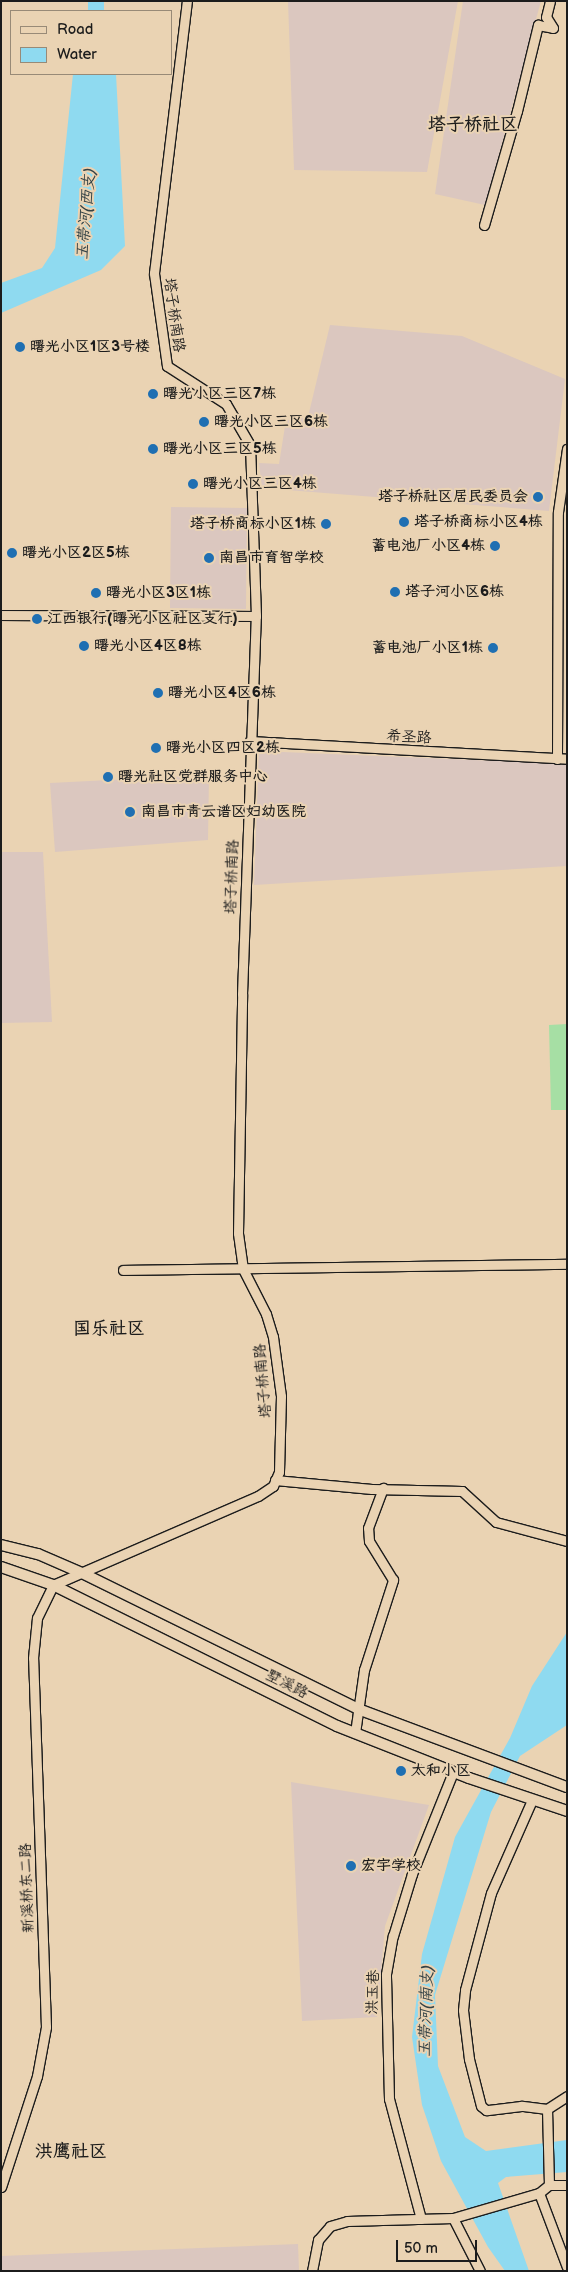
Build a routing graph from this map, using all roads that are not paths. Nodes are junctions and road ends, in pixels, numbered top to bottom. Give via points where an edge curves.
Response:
1 (187, 1) edge
2 (550, 1) edge
3 (484, 225) dead end
4 (567, 449) edge
5 (1, 615) edge
6 (256, 616) junction
7 (250, 741) junction
8 (557, 759) junction
9 (567, 759) edge
10 (567, 1264) edge
11 (242, 1269) junction
12 (123, 1270) dead end
13 (276, 1480) junction
14 (383, 1488) junction
15 (567, 1542) edge
16 (1, 1545) edge
17 (1, 1567) edge
18 (82, 1573) junction
19 (53, 1585) junction
20 (358, 1709) junction
21 (355, 1733) junction
22 (453, 1772) junction
23 (567, 1787) edge
24 (528, 1798) junction
25 (567, 1811) edge
26 (567, 2096) edge
27 (547, 2109) junction
28 (550, 2181) junction
29 (567, 2185) edge
30 (1, 2187) edge
31 (539, 2193) junction
32 (453, 2218) junction
33 (421, 2219) junction
34 (567, 2267) edge
35 (312, 2271) edge
36 (480, 2271) edge

1 - 6 street, 塔子桥南路 via 154,273 167,366 226,404 250,445
2 - 3 street via 546,17 553,28 538,25
4 - 8 street via 558,512
5 - 6 street
6 - 7 street, 塔子桥南路
7 - 8 street, 希圣路
7 - 11 street, 塔子桥南路 via 241,1034 238,1233
8 - 9 street, 希圣路
10 - 11 street
11 - 12 street
11 - 13 street, 塔子桥南路 via 266,1314 278,1366 281,1396 279,1472
13 - 14 street
13 - 18 street via 258,1496
14 - 15 street via 462,1491 496,1522
14 - 20 street via 368,1528 369,1542 393,1580 364,1670
16 - 18 street, 墅溪路 via 38,1554
17 - 19 street, 墅溪路
18 - 19 street
18 - 20 street, 墅溪路
19 - 21 street, 墅溪路
19 - 30 street, 新溪桥东二路 via 37,1618 33,1658 45,2039 37,2076
20 - 21 street
20 - 23 street, 墅溪路
21 - 22 street, 墅溪路
22 - 24 street, 墅溪路
22 - 33 street, 洪玉巷 via 412,1874 393,1936 386,1974 389,2099
24 - 25 street, 墅溪路
24 - 27 street via 491,1893 469,1971 463,2010 468,2059 480,2106 486,2110 521,2106
26 - 27 street
27 - 28 street
28 - 29 street
28 - 31 street
31 - 32 street
31 - 34 street
32 - 33 street
32 - 36 street
33 - 35 street via 347,2221 330,2226 318,2240

